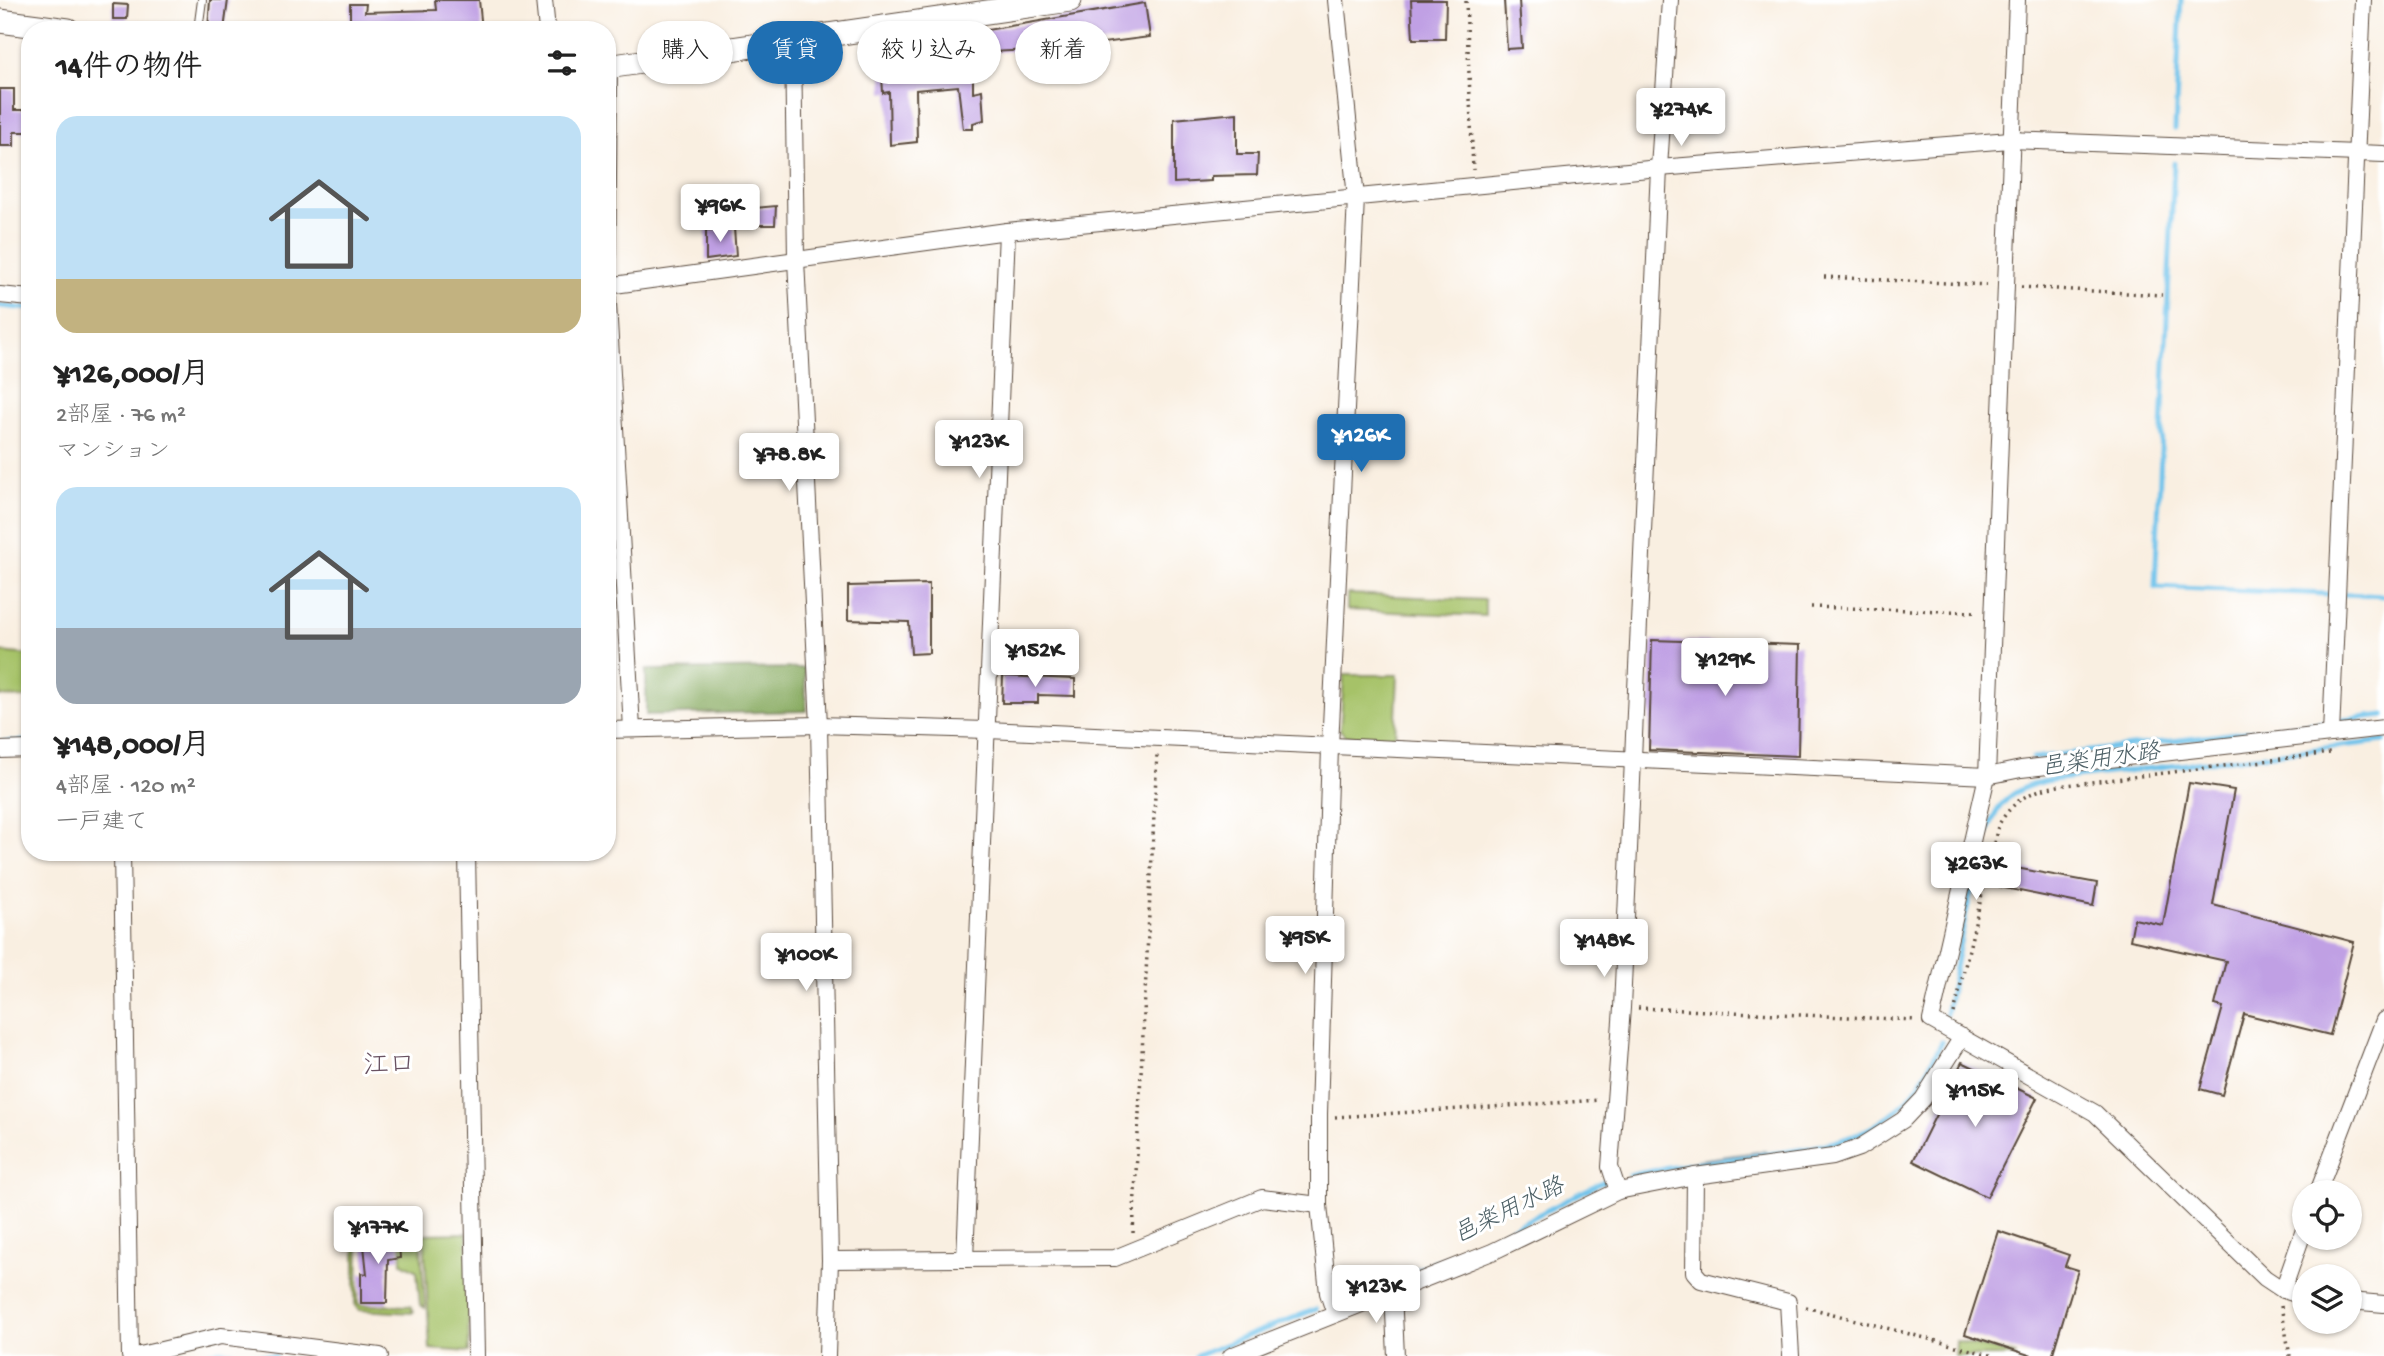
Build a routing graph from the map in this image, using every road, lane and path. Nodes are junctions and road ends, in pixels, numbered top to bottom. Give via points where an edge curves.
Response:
1 (202, 0) edge
2 (544, 0) edge
3 (1070, 0) edge
4 (1336, 0) edge
5 (1670, 0) edge
6 (2017, 0) edge
7 (2363, 0) edge
8 (1466, 1) edge
9 (0, 21) edge
10 (199, 21) edge
11 (546, 21) edge
12 (21, 24) edge
13 (843, 34) edge
14 (747, 47) edge
15 (616, 66) edge
16 (794, 84) edge
17 (2010, 140) junction
18 (2356, 152) junction
19 (2384, 154) edge
20 (1659, 168) junction
21 (1474, 187) junction
22 (1356, 198) junction
23 (1007, 231) junction
24 (796, 260) junction
25 (1824, 277) dead end
26 (616, 285) edge
27 (2004, 286) junction
28 (0, 295) edge
29 (2162, 295) dead end
30 (21, 297) edge
31 (616, 445) edge
32 (1811, 607) dead end
33 (1993, 613) junction
34 (819, 725) junction
35 (2384, 728) edge
36 (632, 729) junction
37 (616, 730) edge
38 (987, 730) junction
39 (2331, 734) junction
40 (1157, 739) junction
41 (1330, 747) junction
42 (21, 749) edge
43 (0, 750) edge
44 (2343, 752) dead end
45 (1631, 761) junction
46 (1987, 776) junction
47 (122, 861) edge
48 (467, 861) edge
49 (1622, 1008) junction
50 (1931, 1020) junction
51 (2384, 1020) edge
52 (1956, 1034) junction
53 (1616, 1099) junction
54 (1319, 1118) junction
55 (1695, 1176) junction
56 (2323, 1180) edge
57 (1618, 1191) junction
58 (1319, 1205) junction
59 (2297, 1250) edge
60 (1132, 1251) junction
61 (965, 1259) junction
62 (830, 1260) junction
63 (2283, 1290) junction
64 (1393, 1292) junction
65 (2292, 1293) edge
66 (1788, 1302) junction
67 (2362, 1302) edge
68 (2384, 1304) edge
69 (1335, 1314) junction
70 (130, 1356) edge
71 (136, 1356) edge
72 (380, 1356) edge
73 (476, 1356) edge
74 (827, 1356) edge
75 (1231, 1356) edge
76 (1396, 1356) edge
77 (1791, 1356) edge
78 (1994, 1356) edge
79 (2290, 1356) edge

1 - 10 lane
2 - 11 street
3 - 13 main road
4 - 22 street
5 - 20 street
6 - 17 street
7 - 18 street
8 - 21 path
9 - 12 main road
14 - 15 main road
16 - 24 street
17 - 18 street
17 - 20 street
17 - 27 street
18 - 19 street
18 - 39 street
20 - 21 street
20 - 45 street
21 - 22 street
22 - 23 street
22 - 41 street
23 - 24 street
23 - 38 street
24 - 26 street
24 - 34 street
25 - 27 path
27 - 29 path
27 - 33 street
28 - 30 street
31 - 36 street
32 - 33 path
33 - 46 street
34 - 36 street
34 - 38 street
34 - 62 street
35 - 39 street
36 - 37 street
38 - 40 street
38 - 61 street
39 - 46 street
40 - 41 street
40 - 60 path
41 - 45 street
41 - 54 street
42 - 43 street
44 - 52 path via 2058,786 2024,795 1998,826
45 - 46 street
45 - 49 street
46 - 50 street
47 - 70 street
48 - 73 street
49 - 50 path
49 - 53 street
50 - 52 street
51 - 56 street
52 - 55 street via 1923,1099 1903,1120 1859,1148 1833,1157
52 - 63 street via 2095,1113 2265,1279
53 - 54 path
53 - 57 street via 1610,1167
54 - 58 street
55 - 57 street
55 - 66 street via 1694,1272 1701,1280
57 - 64 street via 1492,1252
58 - 60 street via 1262,1198
58 - 69 street via 1328,1293
59 - 63 street
60 - 61 street via 1115,1258
61 - 62 street
62 - 74 street
63 - 65 street
63 - 79 path
64 - 69 street
64 - 76 street
66 - 77 street
66 - 78 path
67 - 68 street
69 - 75 street
71 - 72 street via 221,1336

